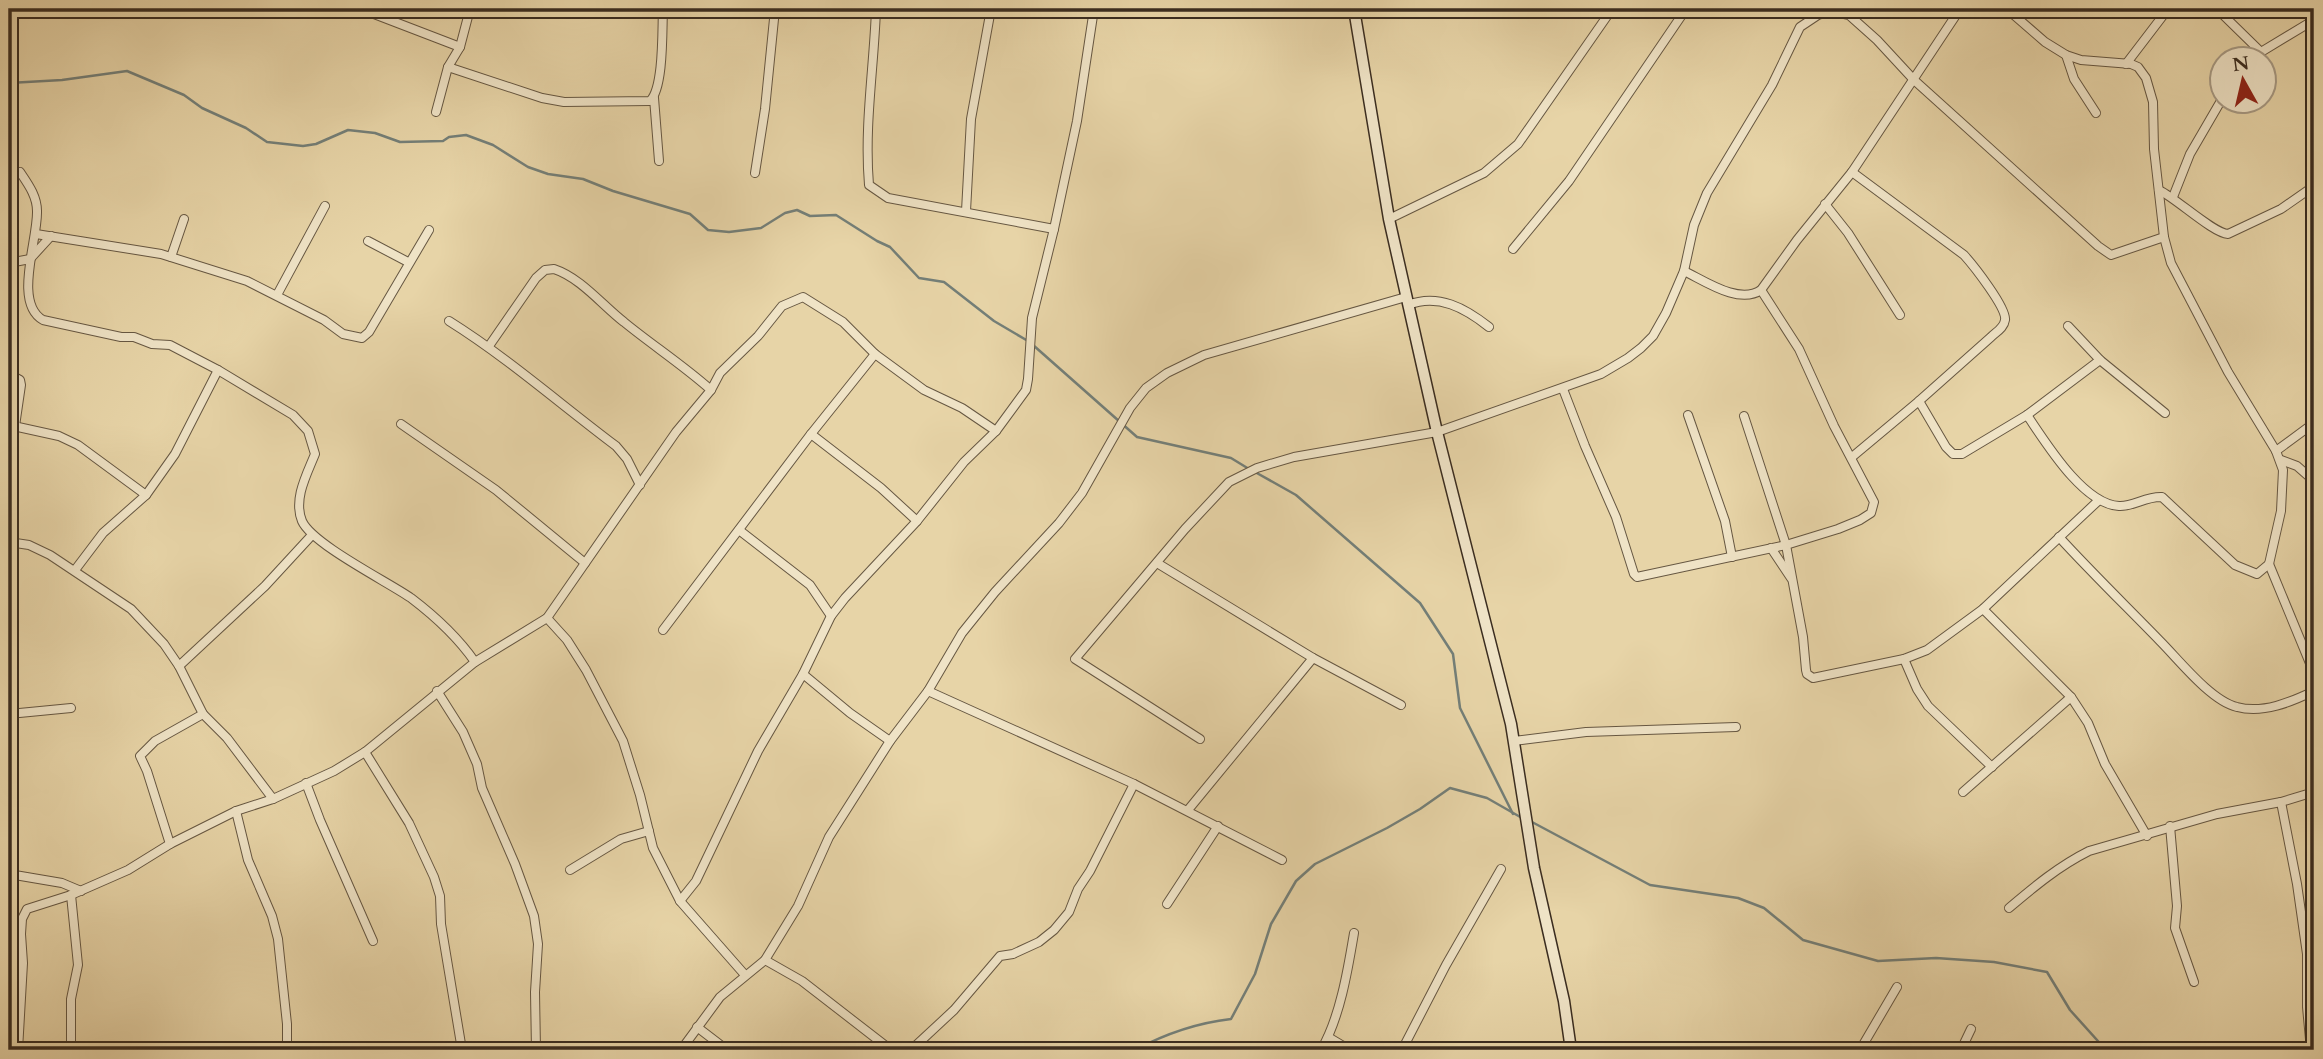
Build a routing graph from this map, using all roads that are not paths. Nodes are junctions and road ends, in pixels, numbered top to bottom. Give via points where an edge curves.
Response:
1 (11, 9) edge
2 (361, 9) edge
3 (470, 9) edge
4 (663, 9) edge
5 (775, 9) edge
6 (876, 9) edge
7 (991, 9) edge
8 (1094, 9) edge
9 (1354, 9) edge
10 (1612, 9) edge
11 (1686, 9) edge
12 (1960, 9) edge
13 (2007, 9) edge
14 (2168, 9) edge
15 (2217, 9) edge
16 (9, 17) edge
17 (2314, 20) edge
18 (2255, 46) edge
19 (2271, 46) edge
20 (460, 47) junction
21 (2066, 55) junction
22 (2126, 64) junction
23 (448, 67) junction
24 (1914, 80) junction
25 (654, 99) junction
26 (436, 112) dead end
27 (2096, 113) dead end
28 (2211, 116) edge
29 (659, 160) dead end
30 (20, 172) dead end
31 (1852, 172) junction
32 (755, 173) dead end
33 (2314, 186) edge
34 (2159, 190) junction
35 (2173, 197) junction
36 (1825, 204) junction
37 (325, 206) dead end
38 (966, 211) junction
39 (184, 219) dead end
40 (1389, 219) junction
41 (1054, 229) junction
42 (429, 230) dead end
43 (36, 234) junction
44 (51, 236) junction
45 (2164, 237) junction
46 (368, 242) dead end
47 (1513, 249) dead end
48 (171, 257) junction
49 (30, 259) junction
50 (408, 262) junction
51 (9, 263) edge
52 (1684, 271) junction
53 (1761, 290) junction
54 (2314, 293) edge
55 (277, 295) junction
56 (1407, 301) junction
57 (2314, 311) edge
58 (1900, 315) dead end
59 (449, 321) dead end
60 (2068, 326) dead end
61 (1489, 327) dead end
62 (489, 346) junction
63 (876, 354) junction
64 (2100, 360) junction
65 (218, 370) junction
66 (9, 374) edge
67 (1563, 389) junction
68 (711, 390) junction
69 (1919, 401) junction
70 (2165, 413) dead end
71 (1688, 415) dead end
72 (2027, 415) junction
73 (1744, 416) dead end
74 (2314, 422) edge
75 (401, 424) dead end
76 (12, 426) edge
77 (996, 431) junction
78 (1437, 432) junction
79 (811, 435) junction
80 (2276, 451) junction
81 (1852, 457) junction
82 (2281, 460) junction
83 (2314, 481) edge
84 (640, 485) junction
85 (146, 495) junction
86 (2098, 501) junction
87 (917, 521) junction
88 (739, 530) junction
89 (312, 535) junction
90 (2059, 537) junction
91 (9, 542) edge
92 (1786, 545) junction
93 (1771, 548) junction
94 (1732, 557) junction
95 (1157, 563) junction
96 (585, 564) junction
97 (2269, 564) junction
98 (75, 570) junction
99 (1793, 580) junction
100 (1983, 609) junction
101 (831, 616) junction
102 (547, 618) junction
103 (663, 630) dead end
104 (1313, 658) junction
105 (1904, 659) junction
106 (475, 662) junction
107 (179, 666) junction
108 (2314, 673) edge
109 (803, 674) junction
110 (437, 691) junction
111 (928, 691) junction
112 (2314, 691) edge
113 (2071, 697) junction
114 (1401, 705) dead end
115 (71, 708) dead end
116 (9, 714) edge
117 (203, 714) junction
118 (1736, 727) dead end
119 (1200, 739) dead end
120 (890, 741) junction
121 (1514, 741) junction
122 (365, 752) junction
123 (1992, 767) junction
124 (306, 783) junction
125 (1134, 784) junction
126 (1963, 792) dead end
127 (2314, 792) edge
128 (273, 799) junction
129 (2281, 802) junction
130 (1188, 810) junction
131 (236, 811) junction
132 (1219, 826) junction
133 (2170, 826) junction
134 (649, 831) junction
135 (2147, 836) junction
136 (170, 844) junction
137 (1283, 860) dead end
138 (1500, 869) dead end
139 (570, 870) dead end
140 (9, 874) edge
141 (81, 891) junction
142 (71, 895) junction
143 (680, 901) junction
144 (1167, 904) dead end
145 (2010, 908) dead end
146 (9, 931) edge
147 (1354, 933) dead end
148 (21, 934) junction
149 (373, 941) dead end
150 (765, 960) junction
151 (745, 975) junction
152 (2194, 982) dead end
153 (1897, 987) dead end
154 (697, 1027) junction
155 (1971, 1030) dead end
156 (1328, 1037) junction
157 (287, 1048) edge
158 (18, 1050) edge
159 (71, 1050) edge
160 (345, 1050) edge
161 (462, 1050) edge
162 (536, 1050) edge
163 (681, 1050) edge
164 (727, 1050) edge
165 (891, 1050) edge
166 (911, 1050) edge
167 (1321, 1050) edge
168 (1350, 1050) edge
169 (1402, 1050) edge
170 (1571, 1050) edge
171 (1860, 1050) edge
172 (1961, 1050) edge
173 (2311, 1050) edge

1 - 16 street
2 - 20 street
3 - 20 street
4 - 25 street
5 - 32 street
6 - 38 street via 866,155 869,185 888,198
7 - 38 street via 971,119
8 - 41 street
9 - 40 street
10 - 40 street via 1518,144 1484,173
11 - 47 street via 1569,181
12 - 24 street
13 - 21 street
14 - 22 street
15 - 18 street
17 - 19 street
20 - 23 street
21 - 22 street
21 - 27 street via 2074,79
22 - 34 street via 2138,67 2151,90
23 - 25 street via 564,102 645,103
23 - 26 street
24 - 31 street
24 - 45 street via 2111,255
24 - 52 street via 1849,15 1830,11 1808,19 1707,193
25 - 29 street
28 - 35 street
30 - 43 street via 36,202
31 - 36 street
31 - 69 street via 1964,255 2005,315 2003,327
33 - 35 street via 2270,215 2228,234 2218,232
34 - 35 street
34 - 45 street
36 - 53 street
36 - 58 street
37 - 55 street
38 - 41 street
39 - 48 street
40 - 56 street
41 - 77 street via 1032,318 1026,390
42 - 50 street
43 - 44 street
43 - 49 street
44 - 48 street
44 - 49 street
45 - 80 street via 2187,297
46 - 50 street
48 - 55 street
49 - 51 street
49 - 65 street via 29,296 38,318 170,345
50 - 55 street via 362,338 343,334
52 - 53 street via 1739,294 1754,295
52 - 67 street via 1666,313 1641,348 1601,374
53 - 81 street via 1799,349
54 - 57 street
56 - 61 street via 1453,304
56 - 78 street
56 - 111 street via 1204,355 1146,388 1082,493 962,633
59 - 62 street
60 - 64 street
62 - 68 street via 536,278 554,269
62 - 84 street via 616,446
63 - 68 street via 843,323 803,297 782,306 720,373
63 - 77 street via 924,390
63 - 79 street
64 - 70 street
64 - 72 street
65 - 85 street via 175,454
65 - 89 street via 293,415 308,431 315,454 301,487 301,513
66 - 76 street via 21,385
67 - 78 street
67 - 94 street via 1637,577
68 - 84 street
69 - 72 street via 1953,454 1962,454
69 - 81 street
71 - 94 street via 1718,499
72 - 86 street via 2057,460
73 - 92 street
74 - 80 street
75 - 96 street via 496,491
76 - 85 street via 78,445
77 - 87 street via 964,462
78 - 95 street via 1294,457 1257,468 1229,482
78 - 121 street
79 - 87 street
79 - 88 street
80 - 82 street
81 - 92 street via 1874,502 1871,513
82 - 83 street via 2297,466
82 - 97 street via 2281,511
84 - 96 street
85 - 98 street via 103,533
86 - 90 street
86 - 97 street via 2123,506 2162,497 2235,565 2257,574
87 - 101 street
88 - 101 street via 810,585
88 - 103 street
89 - 106 street via 408,596 450,630
89 - 107 street
90 - 100 street
90 - 112 street via 2110,593 2225,702 2238,708 2276,706
91 - 98 street via 29,545
92 - 93 street
92 - 99 street
93 - 94 street
93 - 99 street
95 - 104 street
95 - 119 street via 1075,659
96 - 102 street
97 - 108 street
98 - 107 street via 131,609
99 - 105 street via 1809,677
100 - 105 street via 1927,650
100 - 113 street
101 - 109 street
102 - 106 street
102 - 134 street via 586,670 623,741
104 - 114 street
104 - 130 street
105 - 123 street via 1928,706
106 - 110 street
107 - 117 street
109 - 120 street
109 - 143 street via 758,751 696,881
110 - 122 street
110 - 162 street via 477,764 482,788 534,916 538,944
111 - 120 street
111 - 125 street
113 - 123 street
113 - 135 street
115 - 116 street
117 - 128 street
117 - 136 street via 155,741 140,756
118 - 121 street via 1586,732
120 - 150 street via 829,837 798,906
121 - 170 street
122 - 124 street
122 - 161 street via 409,823 434,877
123 - 126 street
124 - 128 street
124 - 149 street
125 - 130 street
125 - 166 street via 1069,912 1054,930 1039,942 1000,956 954,1010
127 - 129 street
128 - 131 street
129 - 133 street
129 - 173 street via 2307,954
130 - 132 street
131 - 136 street
131 - 157 street via 248,860 278,939
132 - 137 street
132 - 144 street
133 - 135 street
133 - 152 street via 2175,928
134 - 139 street via 621,839
134 - 143 street
135 - 145 street via 2089,851
136 - 141 street
138 - 169 street
140 - 141 street
141 - 142 street
142 - 148 street via 27,909
142 - 159 street via 78,965 71,999
143 - 151 street
146 - 148 street
147 - 156 street
148 - 158 street
150 - 151 street
150 - 165 street via 803,981
151 - 154 street
153 - 171 street
154 - 163 street
154 - 164 street
155 - 172 street
156 - 167 street
156 - 168 street
157 - 160 street

